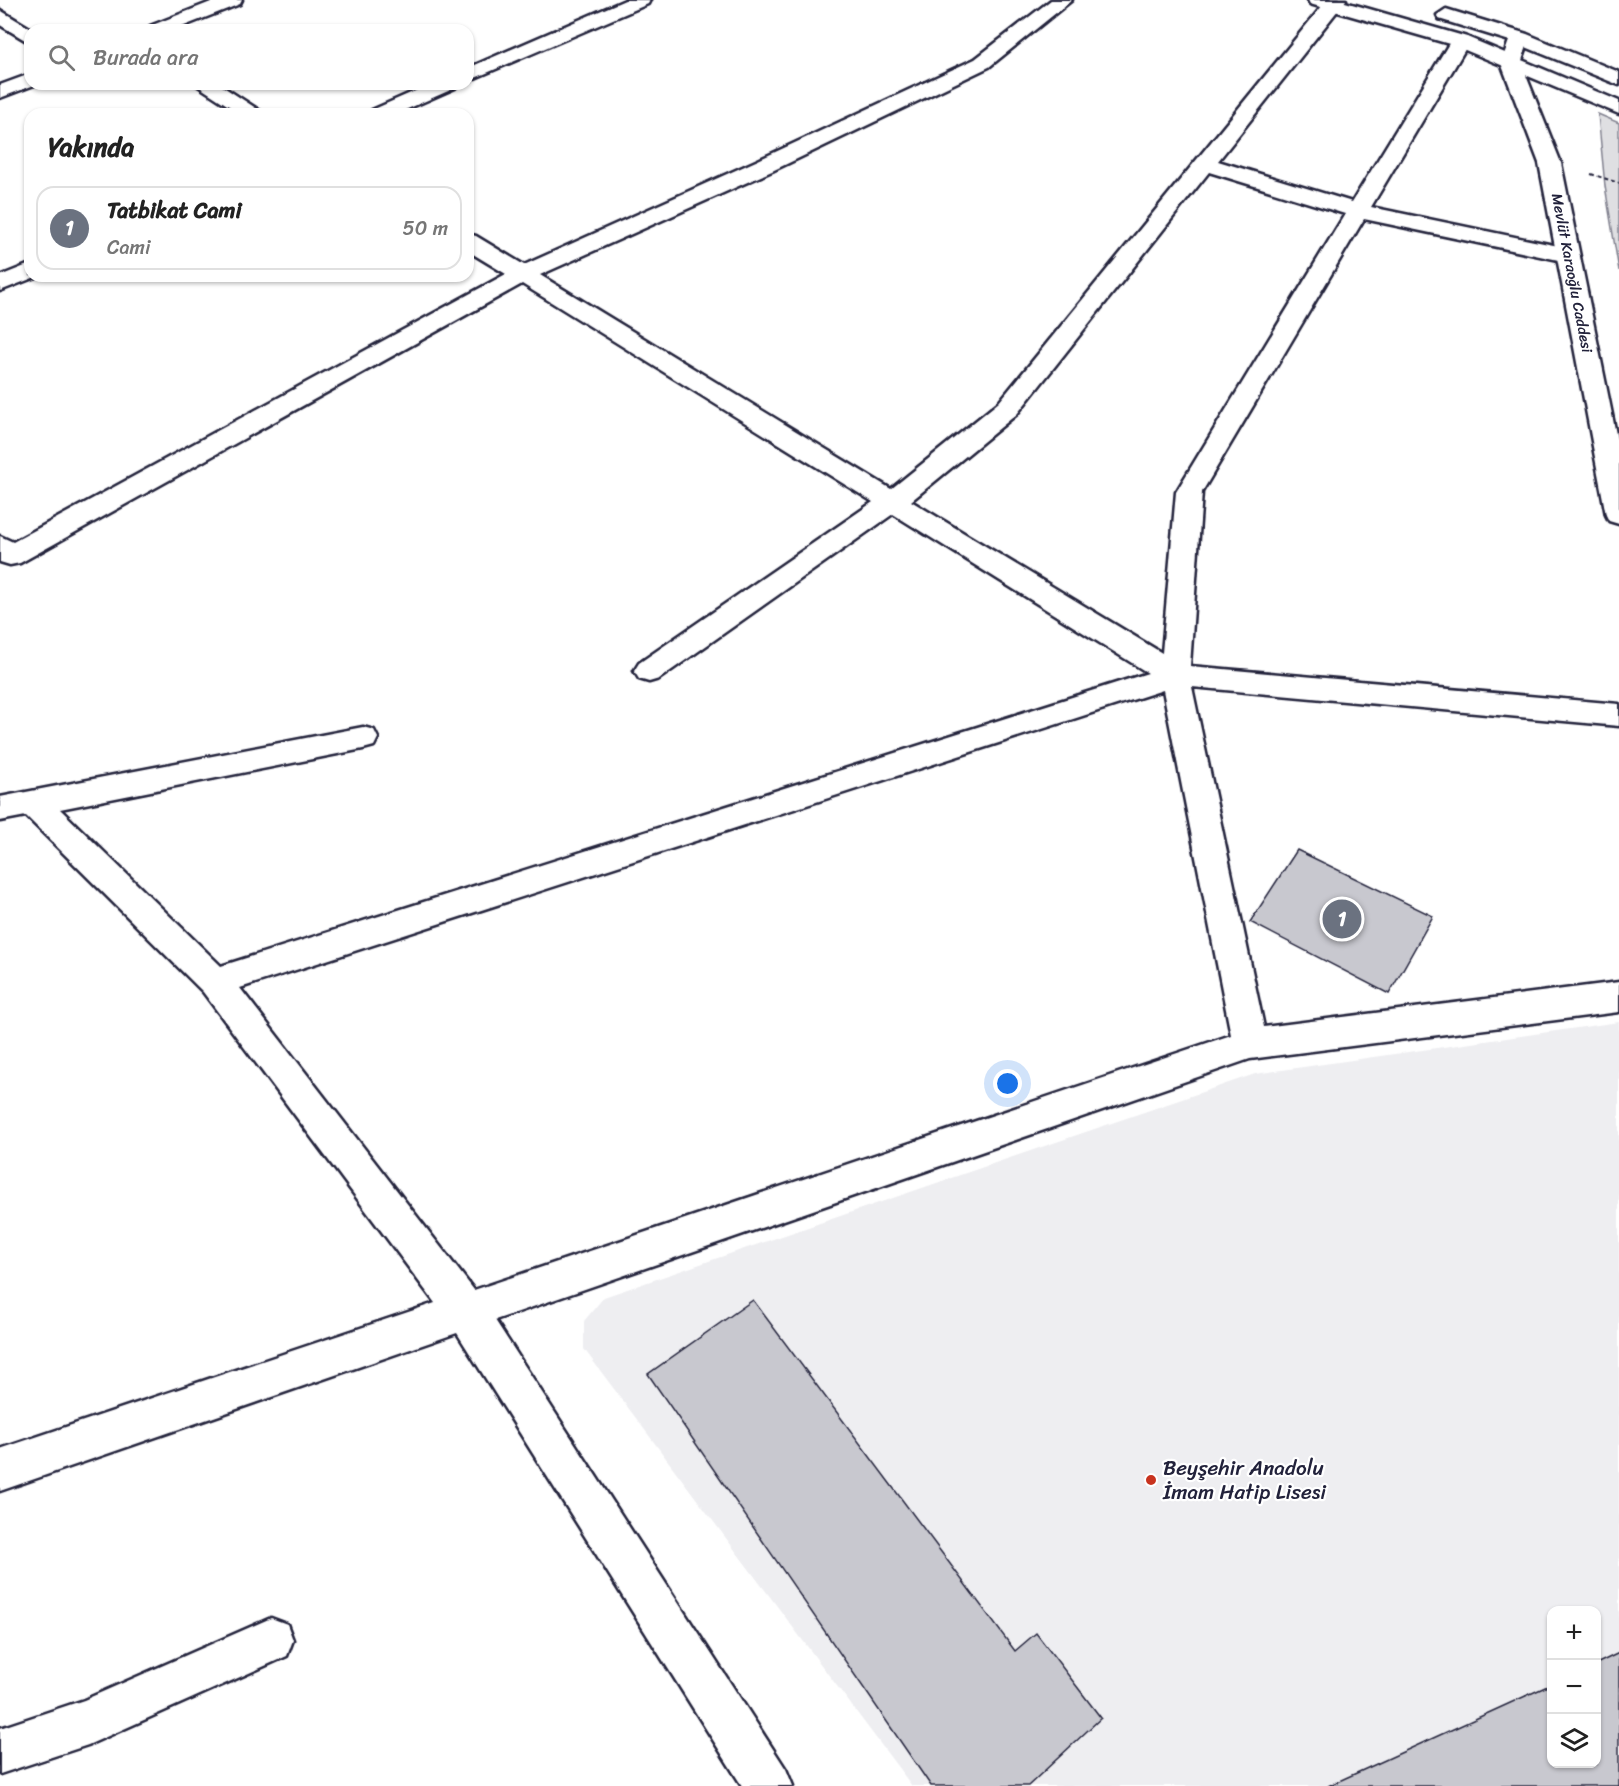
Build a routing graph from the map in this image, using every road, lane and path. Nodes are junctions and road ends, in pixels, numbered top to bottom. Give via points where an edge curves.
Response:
1 (234, 0) edge
2 (641, 0) edge
3 (1063, 0) edge
4 (1329, 2) edge
5 (1431, 10) dead end
6 (0, 16) edge
7 (172, 24) edge
8 (24, 33) edge
9 (1520, 38) junction
10 (1460, 41) junction
11 (1511, 63) junction
12 (474, 72) edge
13 (1619, 79) edge
14 (24, 82) edge
15 (215, 90) edge
16 (434, 90) edge
17 (0, 92) edge
18 (245, 108) edge
19 (393, 108) edge
20 (1619, 108) edge
21 (1205, 164) junction
22 (1359, 211) junction
23 (474, 244) edge
24 (1568, 255) junction
25 (524, 273) junction
26 (24, 274) edge
27 (0, 284) edge
28 (892, 502) junction
29 (1619, 514) edge
30 (0, 545) edge
31 (649, 671) dead end
32 (1175, 675) junction
33 (1619, 715) edge
34 (363, 738) dead end
35 (16, 805) edge
36 (215, 982) junction
37 (1619, 997) edge
38 (1250, 1044) junction
39 (466, 1311) junction
40 (0, 1470) edge
41 (271, 1640) dead end
42 (0, 1751) edge
43 (770, 1786) edge

1 - 7 street
2 - 12 street
3 - 25 street via 982,63
4 - 10 street
4 - 21 street
5 - 9 street
6 - 8 street
9 - 11 street
9 - 13 street
10 - 11 street
10 - 22 street
11 - 20 street
11 - 24 street, Mevlüt Karaoğlu Caddesi via 1550,163
14 - 17 street
15 - 18 street
16 - 19 street
21 - 22 street
21 - 28 street via 1008,408
22 - 24 street
22 - 32 street via 1189,492
23 - 25 street
24 - 29 street, Mevlüt Karaoğlu Caddesi
25 - 28 street
25 - 30 street via 10,556
26 - 27 street
28 - 31 street
28 - 32 street
32 - 33 street
32 - 36 street
32 - 38 street
34 - 35 street
35 - 36 street
36 - 39 street
37 - 38 street
38 - 39 street
39 - 40 street
39 - 43 street
41 - 42 street via 88,1722

